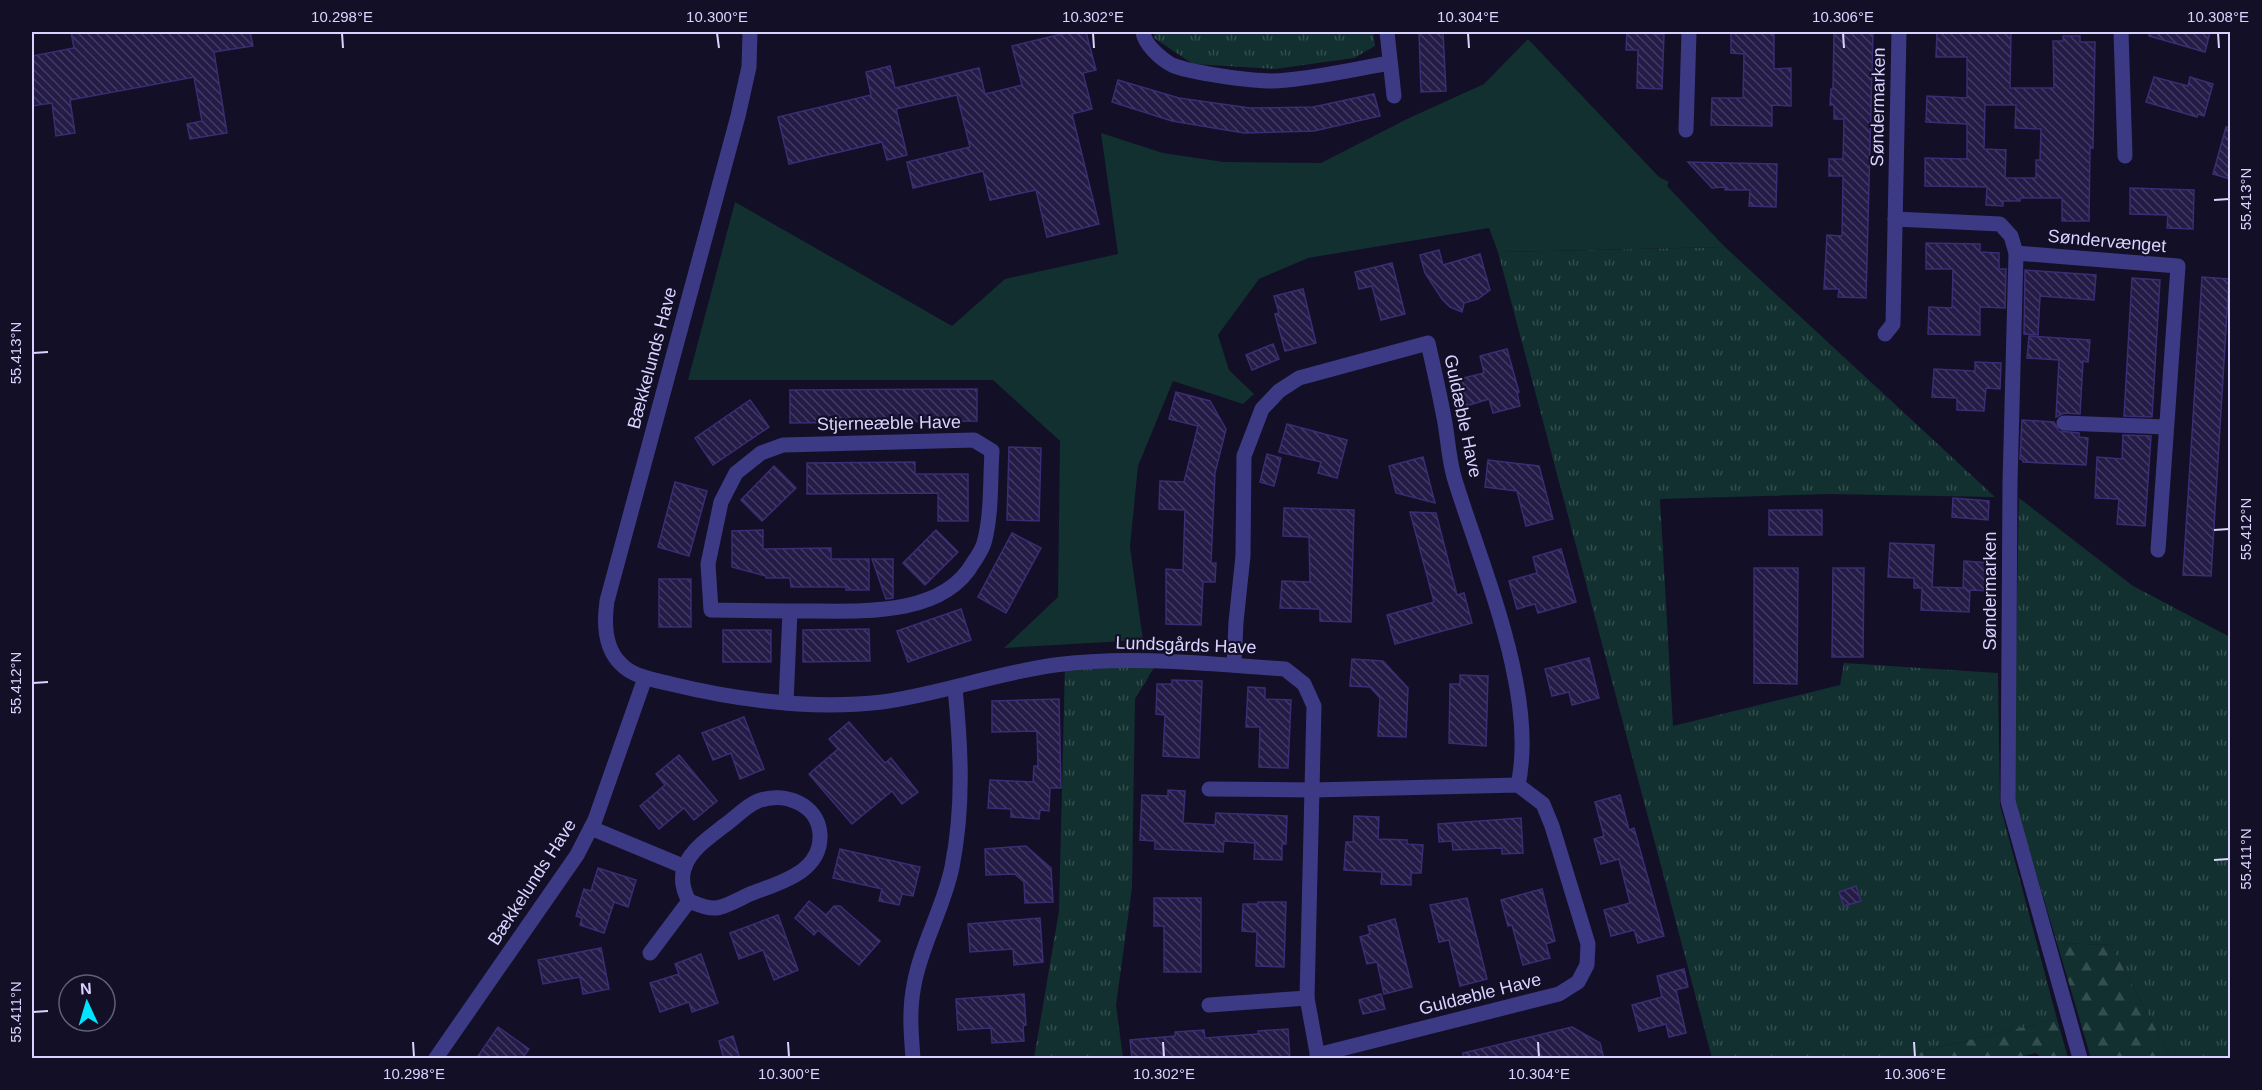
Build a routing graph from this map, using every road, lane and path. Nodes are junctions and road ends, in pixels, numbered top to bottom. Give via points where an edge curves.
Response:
1 (750, 32) edge
2 (1143, 32) edge
3 (1387, 32) edge
4 (1689, 32) edge
5 (1899, 32) edge
6 (2121, 32) edge
7 (1390, 63) junction
8 (1394, 96) dead end
9 (1686, 130) dead end
10 (2125, 156) dead end
11 (1895, 219) junction
12 (2016, 252) junction
13 (1886, 334) dead end
14 (2064, 423) dead end
15 (2166, 427) junction
16 (2157, 550) dead end
17 (790, 611) junction
18 (1234, 665) junction
19 (645, 678) junction
20 (955, 688) junction
21 (786, 703) junction
22 (1518, 785) junction
23 (1209, 789) dead end
24 (1313, 790) junction
25 (591, 828) junction
26 (685, 867) junction
27 (689, 901) junction
28 (650, 953) dead end
29 (1307, 999) junction
30 (1209, 1005) dead end
31 (1318, 1057) edge
32 (436, 1059) edge
33 (913, 1059) edge
34 (2080, 1059) edge

1 - 19 street, Bækkelunds Have via 738,116 604,619 609,647 621,665
2 - 7 street via 1153,50 1172,64 1204,73 1272,81
3 - 7 street
4 - 9 street
5 - 11 street, Søndermarken
6 - 10 street
7 - 8 street
11 - 12 street, Søndermarken via 2000,224 2011,236
11 - 13 street, Søndermarken via 1893,324
12 - 15 street, Søndervænget via 2178,266
12 - 34 street, Søndermarken via 2008,801
14 - 15 street
15 - 16 street, Søndervænget
17 - 17 street, Stjerneæble Have via 888,609 925,602 949,590 968,572 984,546 992,451 974,440 783,444 761,453 736,473 721,502 708,564 711,610
17 - 21 street
18 - 20 street, Lundsgårds Have via 1125,659 1055,665
18 - 22 street, Guldæble Have via 1244,556 1244,456 1262,410 1279,391 1299,378 1428,343 1453,474 1506,641 1521,712 1522,765
18 - 24 street, Lundsgårds Have via 1286,669 1304,684 1314,706
19 - 21 street, Bækkelunds Have via 716,695
19 - 25 street, Bækkelunds Have
20 - 21 street, Bækkelunds Have via 881,702
20 - 33 street via 962,769 959,814 952,868 914,983 910,1020
22 - 24 street
22 - 31 street, Guldæble Have via 1543,804 1552,826 1588,944 1587,965 1578,981 1559,994
23 - 24 street
24 - 29 street, Lundsgårds Have
25 - 26 street
25 - 32 street, Bækkelunds Have via 577,855
26 - 27 street via 682,887
26 - 27 street via 695,849 757,801 782,796 799,802 810,810 820,832 816,856 797,876 716,908
27 - 28 street
29 - 30 street
29 - 31 street, Lundsgårds Have

